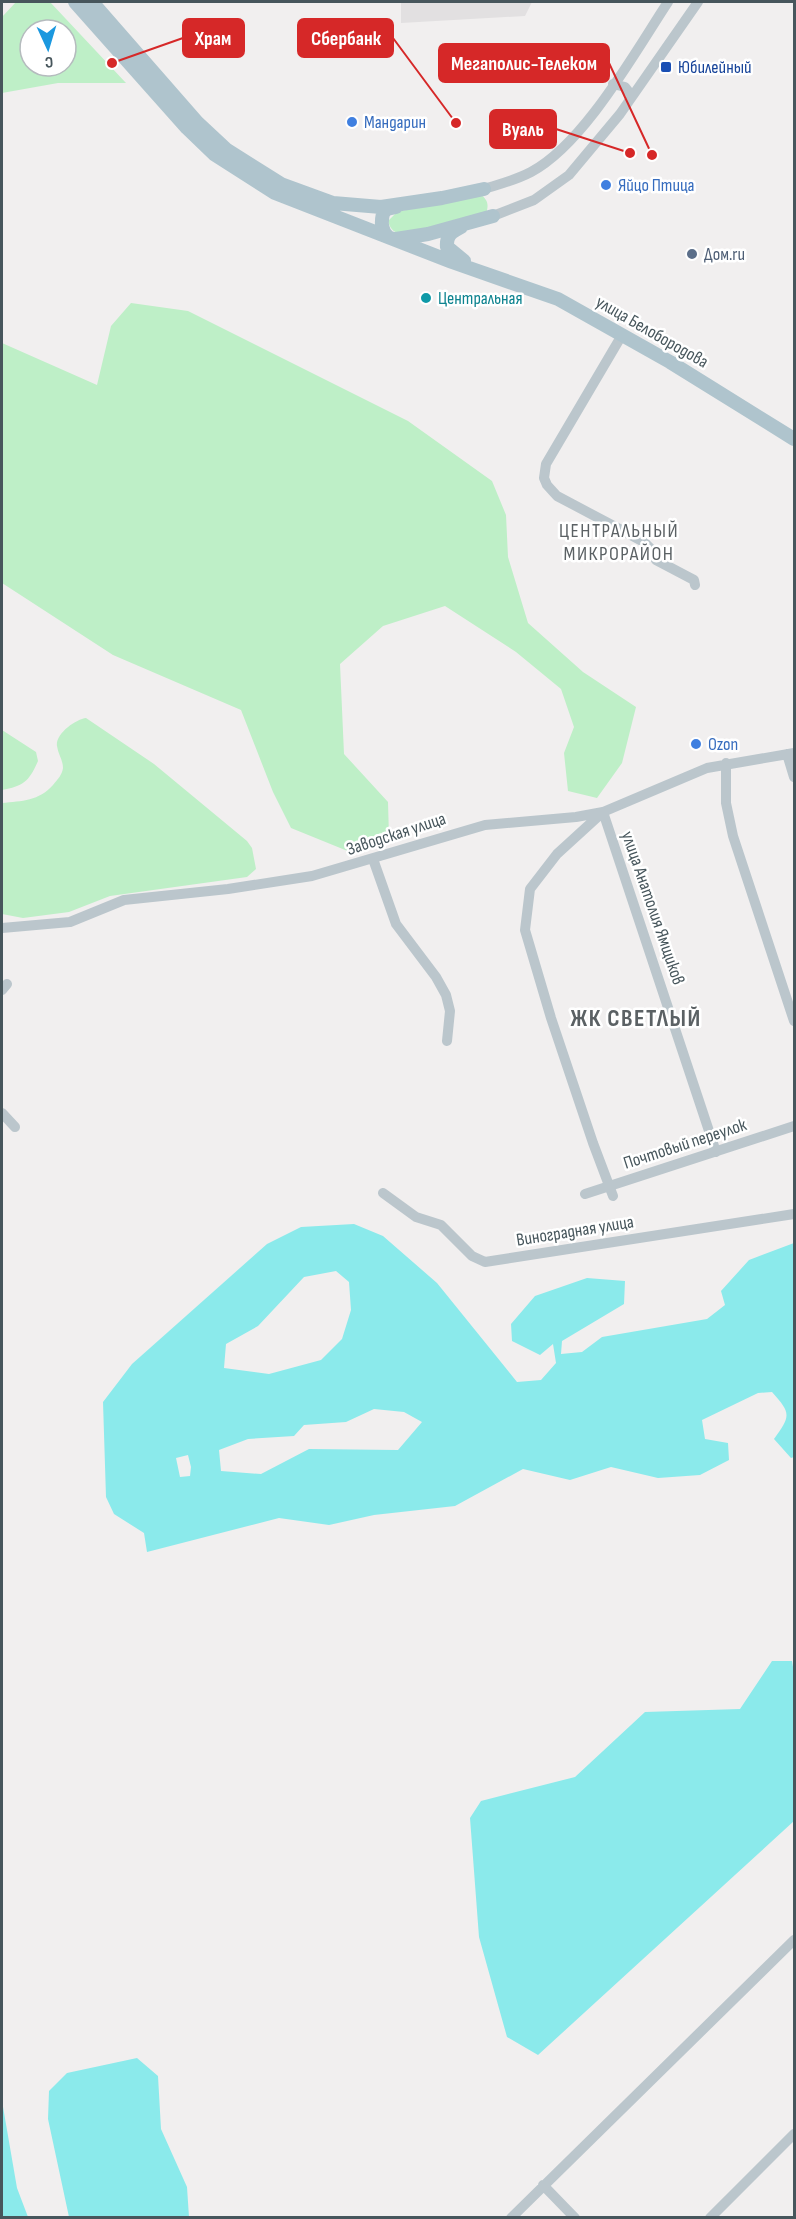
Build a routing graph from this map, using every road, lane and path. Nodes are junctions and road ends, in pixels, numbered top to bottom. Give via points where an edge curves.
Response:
1 (75, 2) edge
2 (92, 2) edge
3 (668, 2) edge
4 (698, 2) edge
5 (613, 84) junction
6 (632, 96) junction
7 (484, 189) joint
8 (406, 204) junction
9 (487, 218) junction
10 (392, 238) junction
11 (484, 273) junction
12 (622, 335) junction
13 (795, 439) edge
14 (695, 585) dead end
15 (791, 753) edge
16 (726, 763) junction
17 (795, 777) edge
18 (603, 812) junction
19 (373, 859) junction
20 (2, 928) edge
21 (795, 1021) edge
22 (447, 1041) dead end
23 (2, 1113) edge
24 (795, 1126) edge
25 (15, 1127) dead end
26 (716, 1152) junction
27 (611, 1191) junction
28 (383, 1193) dead end
29 (585, 1194) dead end
30 (795, 1214) edge
31 (795, 1940) edge
32 (795, 2134) edge
33 (543, 2186) junction
34 (511, 2217) edge
35 (575, 2217) edge
36 (710, 2217) edge

1 - 10 main road, улица Белобородова via 214,154 275,193
2 - 8 main road via 197,122 252,167 281,184 333,203 381,207
3 - 5 street
4 - 6 street
5 - 6 street via 625,87
5 - 7 street via 571,140 550,159 533,172
6 - 9 street via 568,175 534,200
7 - 8 main road
8 - 10 main road via 383,213 384,233
9 - 10 main road via 428,234
9 - 11 main road, улица Белобородова via 450,233 446,240 452,253
10 - 11 main road, улица Белобородова
11 - 12 main road, улица Белобородова via 558,299
12 - 13 main road, улица Белобородова
12 - 14 street via 546,464 544,478 557,496 647,544 656,560 694,580
15 - 16 street, Заводская улица
15 - 17 street
16 - 18 street, Заводская улица via 693,772
16 - 21 street via 726,803 733,836
18 - 19 street, Заводская улица via 485,825
18 - 26 street, улица Анатолия Ямщиков
18 - 27 street via 557,854 530,889 525,936
19 - 20 street, Заводская улица via 302,878 124,900 63,923
19 - 22 street via 396,924 446,995 450,1011
23 - 25 street
24 - 26 street, Почтовый переулок
26 - 27 street, Почтовый переулок
27 - 29 street, Почтовый переулок
28 - 30 street, Виноградная улица via 416,1216 441,1225 472,1256 485,1262
31 - 33 street
32 - 36 street
33 - 34 street
33 - 35 street

